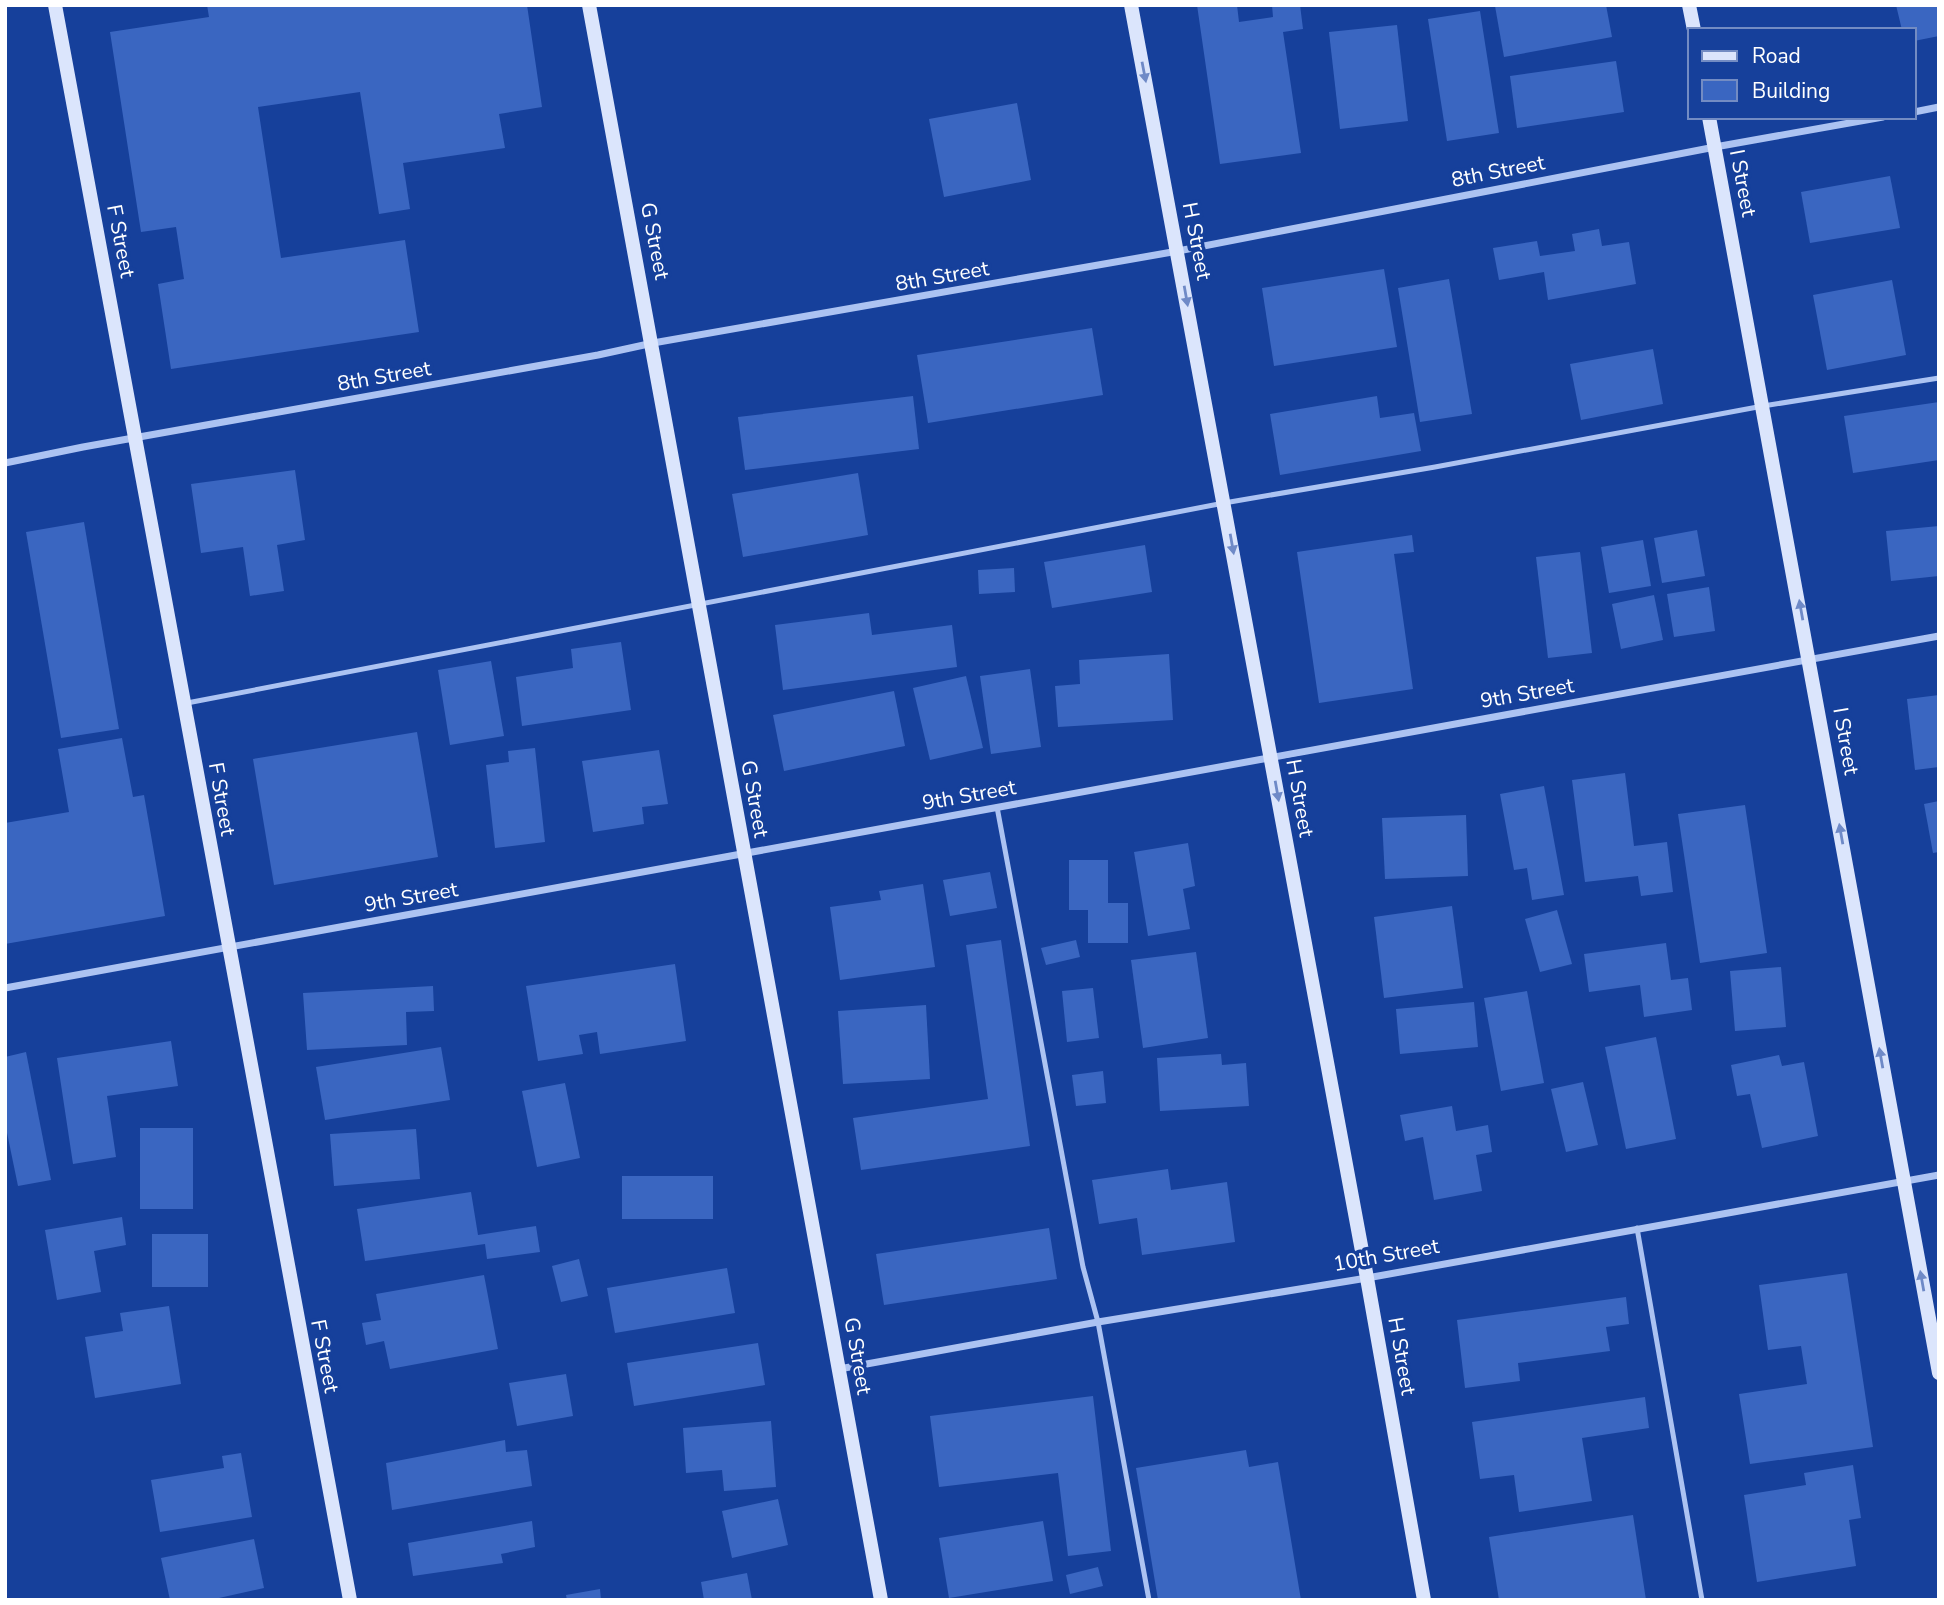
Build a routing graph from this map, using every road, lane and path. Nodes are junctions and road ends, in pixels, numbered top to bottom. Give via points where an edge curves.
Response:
1 (55, 5) edge
2 (589, 5) edge
3 (1131, 5) edge
4 (1689, 5) edge
5 (1694, 28) edge
6 (1939, 107) edge
7 (1916, 111) edge
8 (1709, 119) edge
9 (1872, 119) edge
10 (1715, 147) junction
11 (1178, 251) junction
12 (653, 343) junction
13 (1939, 378) edge
14 (1763, 406) junction
15 (136, 438) junction
16 (5, 463) edge
17 (1224, 503) junction
18 (699, 606) junction
19 (1939, 636) edge
20 (1810, 660) junction
21 (184, 703) junction
22 (1271, 757) junction
23 (998, 807) junction
24 (744, 854) junction
25 (227, 948) junction
26 (5, 988) edge
27 (1939, 1175) edge
28 (1903, 1180) junction
29 (1637, 1228) junction
30 (1367, 1278) junction
31 (1098, 1322) junction
32 (839, 1368) junction
33 (1939, 1373) edge
34 (349, 1600) edge
35 (881, 1600) edge
36 (1149, 1600) edge
37 (1424, 1600) edge
38 (1702, 1600) edge

1 - 15 street, F Street
2 - 12 street, G Street
3 -> 11 street, H Street
4 - 5 street
6 - 7 street
8 - 10 street, I Street
9 - 10 street, 8th Street
10 - 11 street, 8th Street
10 - 14 street, I Street
11 - 12 street, 8th Street
11 -> 17 street, H Street
12 - 15 street, 8th Street
12 - 18 street, G Street
13 - 14 lane
14 - 17 lane
20 -> 14 street, I Street
15 - 16 street, 8th Street
15 - 21 street, F Street
17 - 18 lane
17 -> 22 street, H Street
18 - 21 lane
18 - 24 street, G Street
19 - 20 street, 9th Street
20 - 22 street, 9th Street
28 -> 20 street, I Street
21 - 25 street, F Street
22 - 23 street, 9th Street
22 -> 30 street, H Street
23 - 24 street, 9th Street
23 - 31 lane via 1083,1267
24 - 25 street, 9th Street
24 - 32 street, G Street
25 - 26 street, 9th Street
25 - 34 street, F Street
27 - 28 street, 10th Street
28 - 29 street, 10th Street
33 -> 28 street, I Street
29 - 30 street, 10th Street
29 - 38 lane
30 - 31 street, 10th Street
30 - 37 street, H Street
31 - 32 street, 10th Street
31 - 36 lane
32 - 35 street, G Street

